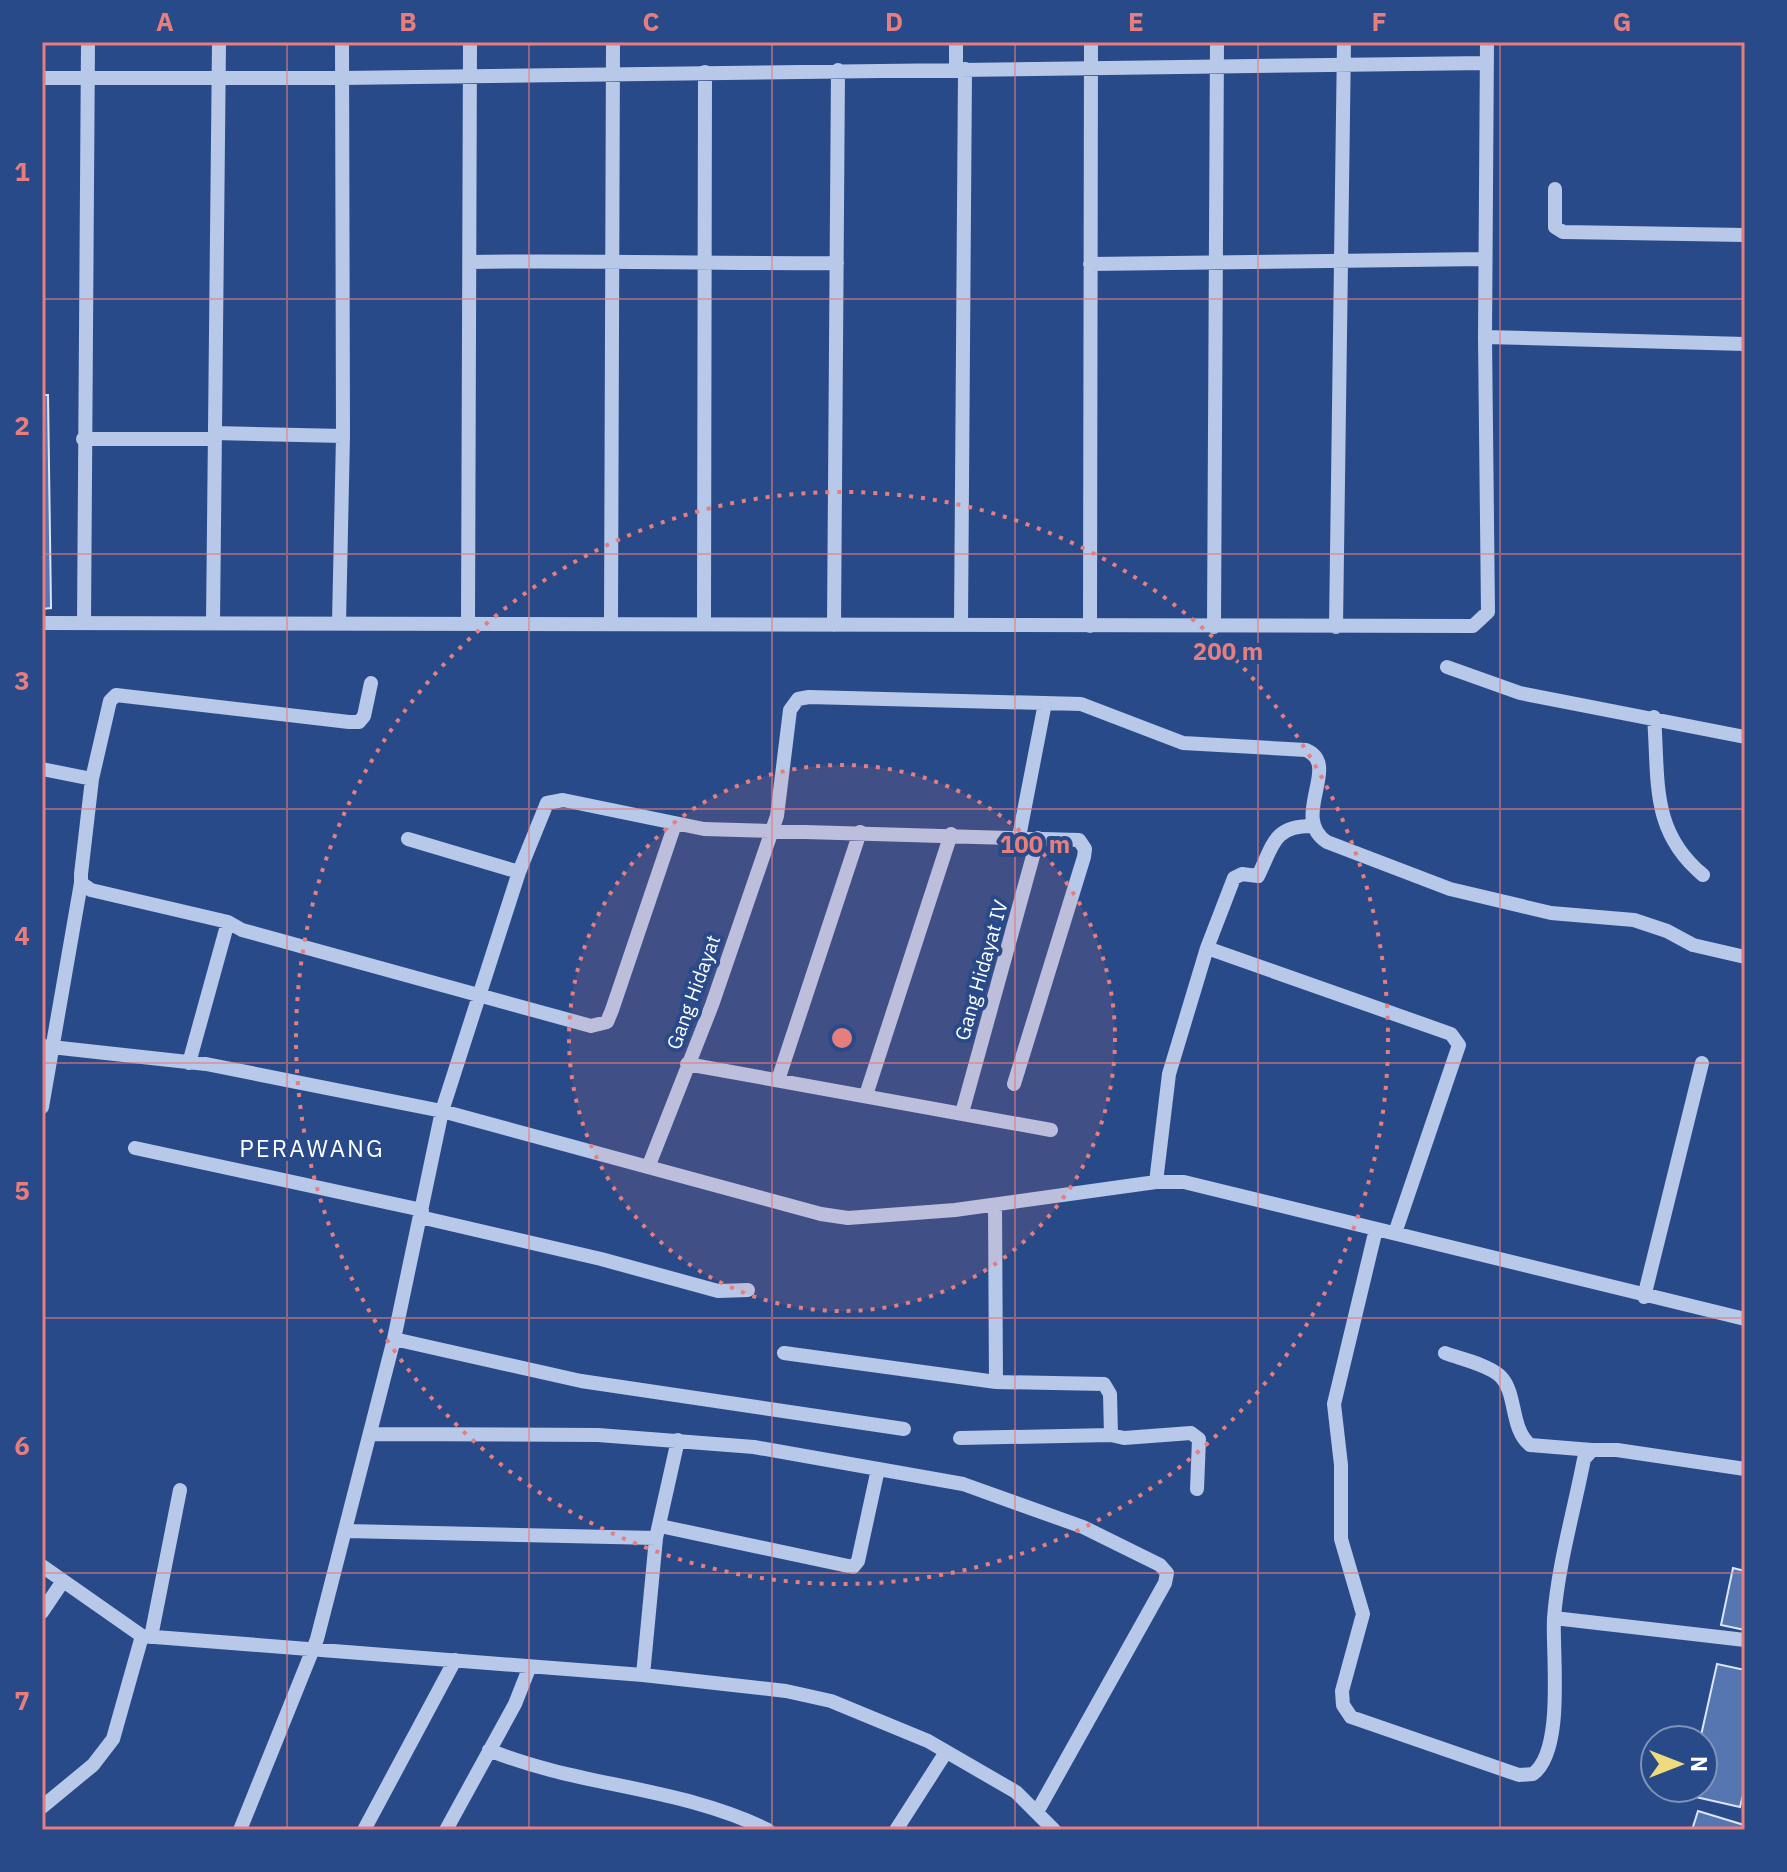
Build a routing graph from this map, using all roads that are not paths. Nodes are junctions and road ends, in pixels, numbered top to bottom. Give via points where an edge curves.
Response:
1 (88, 42) edge
2 (219, 42) edge
3 (342, 42) edge
4 (470, 42) edge
5 (613, 42) edge
6 (956, 42) edge
7 (1091, 42) edge
8 (1217, 42) edge
9 (1344, 42) edge
10 (1487, 42) edge
11 (1487, 63) junction
12 (1344, 65) junction
13 (1217, 67) junction
14 (1091, 68) junction
15 (960, 69) junction
16 (838, 70) junction
17 (705, 72) junction
18 (612, 73) junction
19 (470, 76) junction
20 (42, 78) edge
21 (88, 78) junction
22 (218, 78) junction
23 (342, 78) junction
24 (1555, 189) dead end
25 (1745, 235) edge
26 (1485, 259) junction
27 (612, 260) junction
28 (1341, 260) junction
29 (469, 262) junction
30 (1216, 262) junction
31 (837, 263) junction
32 (705, 264) junction
33 (1090, 264) junction
34 (1485, 337) junction
35 (1745, 344) edge
36 (215, 436) junction
37 (343, 436) junction
38 (83, 439) junction
39 (42, 623) edge
40 (84, 623) junction
41 (213, 623) junction
42 (339, 623) junction
43 (468, 623) junction
44 (611, 623) junction
45 (704, 624) junction
46 (834, 625) junction
47 (961, 625) junction
48 (1090, 626) junction
49 (1214, 627) junction
50 (1336, 627) junction
51 (1447, 667) dead end
52 (371, 683) dead end
53 (1045, 703) junction
54 (1654, 717) junction
55 (1745, 737) edge
56 (42, 769) edge
57 (92, 779) junction
58 (675, 824) junction
59 (1311, 826) junction
60 (770, 831) junction
61 (860, 832) junction
62 (951, 834) junction
63 (1019, 837) junction
64 (1038, 838) junction
65 (408, 839) dead end
66 (519, 872) junction
67 (1703, 875) dead end
68 (81, 883) junction
69 (228, 922) junction
70 (1207, 948) junction
71 (1745, 957) edge
72 (482, 995) junction
73 (47, 1047) edge
74 (189, 1063) junction
75 (1702, 1063) dead end
76 (687, 1064) junction
77 (778, 1080) junction
78 (1014, 1084) dead end
79 (866, 1095) junction
80 (42, 1107) edge
81 (442, 1111) junction
82 (962, 1113) junction
83 (1051, 1130) dead end
84 (135, 1148) dead end
85 (649, 1165) junction
86 (1156, 1182) junction
87 (995, 1205) junction
88 (421, 1213) junction
89 (1376, 1229) junction
90 (1395, 1233) junction
91 (748, 1290) dead end
92 (1644, 1297) junction
93 (1745, 1319) edge
94 (394, 1339) junction
95 (784, 1353) dead end
96 (1445, 1353) dead end
97 (996, 1382) junction
98 (904, 1429) dead end
99 (371, 1434) junction
100 (1111, 1435) junction
101 (960, 1438) dead end
102 (678, 1440) junction
103 (1592, 1450) junction
104 (878, 1469) junction
105 (1745, 1469) edge
106 (1197, 1489) dead end
107 (180, 1490) dead end
108 (346, 1531) junction
109 (658, 1532) junction
110 (42, 1566) edge
111 (63, 1581) junction
112 (42, 1612) edge
113 (1554, 1618) junction
114 (147, 1637) junction
115 (1745, 1640) edge
116 (313, 1648) junction
117 (455, 1660) junction
118 (530, 1666) junction
119 (643, 1675) junction
120 (489, 1750) junction
121 (946, 1752) junction
122 (42, 1807) edge
123 (1037, 1812) junction
124 (240, 1830) edge
125 (364, 1830) edge
126 (446, 1830) edge
127 (768, 1830) edge
128 (896, 1830) edge
129 (1054, 1830) edge

1 - 21 street
2 - 22 street
3 - 23 street
4 - 19 street
5 - 18 street
6 - 15 street
7 - 14 street
8 - 13 street
9 - 12 street
10 - 11 street
11 - 12 street
11 - 26 street
12 - 13 street
12 - 28 street
13 - 14 street
13 - 30 street
14 - 15 street
14 - 33 street
15 - 16 street
15 - 47 street
16 - 17 street
16 - 31 street
17 - 18 street
17 - 32 street
18 - 19 street
18 - 27 street
19 - 23 street
19 - 29 street
20 - 21 street
21 - 22 street
21 - 38 street
22 - 23 street
22 - 36 street
23 - 37 street
24 - 25 street via 1555,227 1563,232
26 - 28 street
26 - 34 street
27 - 29 street
27 - 32 street
27 - 44 street
28 - 30 street
28 - 50 street
29 - 43 street
30 - 33 street
30 - 49 street
31 - 32 street
31 - 46 street
32 - 45 street
33 - 48 street
34 - 35 street
34 - 50 street via 1486,616 1461,628
36 - 37 street
36 - 38 street
36 - 41 street
37 - 42 street
38 - 40 street
39 - 40 street
40 - 41 street
41 - 42 street
42 - 43 street
43 - 44 street
44 - 45 street
45 - 46 street
46 - 47 street
47 - 48 street
48 - 49 street
49 - 50 street
51 - 54 street via 1520,693
52 - 57 street via 359,722 116,695 110,701
53 - 59 street via 1081,704 1183,743 1313,753 1319,771
53 - 60 street, Gang Hidayat via 798,699 790,710 777,816
53 - 63 street
54 - 55 street
54 - 67 street via 1665,830 1684,860
56 - 57 street
57 - 68 street
58 - 60 street
58 - 66 street via 563,800 550,802
58 - 72 street via 607,1022 591,1026
59 - 70 street via 1281,831 1258,876 1234,878
59 - 71 street via 1327,842 1450,889 1551,913 1634,920 1693,945
60 - 61 street
60 - 76 street, Gang Hidayat
61 - 62 street
61 - 77 street
62 - 63 street
62 - 79 street
63 - 64 street
64 - 78 street via 1077,839 1085,849
64 - 82 street, Gang Hidayat IV
65 - 66 street
66 - 72 street
68 - 69 street via 91,890
68 - 73 street
69 - 72 street
69 - 74 street
70 - 86 street via 1169,1074
70 - 90 street via 1457,1039
72 - 81 street
73 - 74 street
73 - 80 street
74 - 81 street
75 - 92 street
76 - 77 street
76 - 85 street, Gang Hidayat
77 - 79 street
79 - 82 street
81 - 85 street
81 - 88 street
82 - 83 street
84 - 88 street
85 - 87 street via 848,1218
86 - 87 street
86 - 89 street via 1184,1182
87 - 97 street
88 - 91 street via 718,1291
88 - 94 street
89 - 90 street
89 - 113 street via 1334,1404 1341,1539 1363,1614 1343,1705 1351,1717 1526,1777 1541,1765 1552,1726
90 - 92 street
92 - 93 street
94 - 98 street via 581,1381
94 - 99 street
95 - 97 street
96 - 103 street via 1498,1374 1518,1430 1530,1445
97 - 100 street via 1104,1384 1110,1394
99 - 102 street
99 - 108 street
100 - 101 street
100 - 106 street via 1195,1435 1202,1444
102 - 104 street
102 - 109 street
103 - 105 street
103 - 113 street via 1584,1459
104 - 109 street via 853,1567
104 - 123 street via 963,1484 1083,1527 1167,1573
107 - 114 street
108 - 109 street
108 - 116 street
109 - 119 street
110 - 111 street
111 - 112 street
111 - 114 street
113 - 115 street
114 - 116 street
114 - 122 street via 113,1739 93,1765
116 - 117 street
116 - 124 street
117 - 118 street
117 - 125 street
118 - 119 street
118 - 120 street
119 - 121 street via 831,1701
120 - 126 street
120 - 127 street via 534,1768 700,1803
121 - 123 street via 1016,1792
121 - 128 street
123 - 129 street

